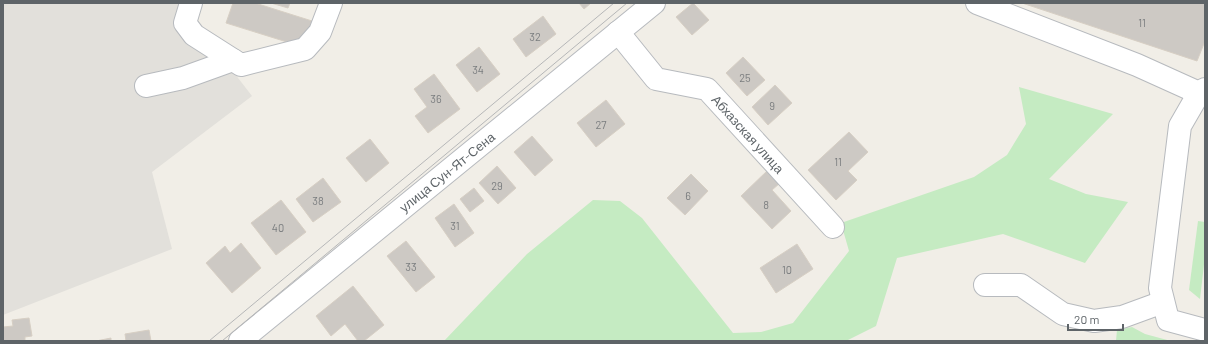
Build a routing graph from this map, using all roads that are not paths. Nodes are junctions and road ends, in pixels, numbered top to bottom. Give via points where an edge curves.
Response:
1 (191, 3) edge
2 (331, 3) edge
3 (654, 3) edge
4 (977, 3) edge
5 (618, 32) junction
6 (233, 60) junction
7 (146, 86) dead end
8 (1202, 91) edge
9 (833, 226) dead end
10 (985, 285) dead end
11 (1164, 302) junction
12 (1205, 330) edge
13 (240, 341) edge

1 - 6 street via 185,23 194,36
2 - 6 street via 320,32 305,50 241,65
3 - 5 street, улица Сун-Ят-Сена
4 - 8 street
5 - 9 street, Абхазская улица via 656,79 707,89
5 - 13 street, улица Сун-Ят-Сена
6 - 7 street via 183,78
8 - 11 street via 1180,126 1160,288
10 - 11 street via 1021,285 1063,314 1094,321 1122,317
11 - 12 street via 1168,320

